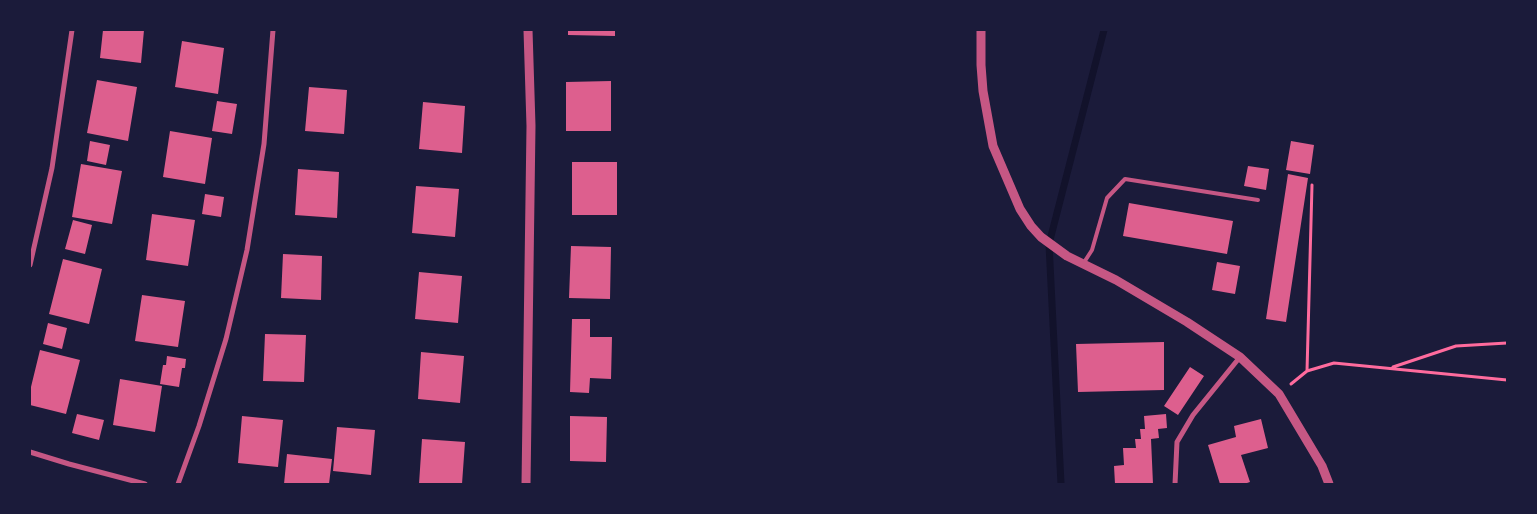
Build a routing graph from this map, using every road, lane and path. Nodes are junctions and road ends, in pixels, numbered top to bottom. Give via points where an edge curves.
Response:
1 (72, 30) edge
2 (273, 30) edge
3 (528, 30) edge
4 (981, 30) edge
5 (1312, 186) dead end
6 (1258, 200) dead end
7 (1083, 264) junction
8 (30, 265) edge
9 (1507, 343) edge
10 (1240, 357) junction
11 (1390, 368) junction
12 (1307, 371) junction
13 (1507, 380) edge
14 (1279, 394) junction
15 (30, 452) edge
16 (145, 484) edge
17 (178, 484) edge
18 (526, 484) edge
19 (1175, 484) edge
20 (1329, 484) edge

1 - 8 street via 52,168
2 - 17 street via 264,144 247,250 226,339
3 - 18 street
4 - 7 street via 983,91 993,146 1020,209 1041,237
5 - 12 path
6 - 7 lane via 1126,179 1107,198 1092,250
7 - 10 street via 1187,322
9 - 11 path via 1456,346
10 - 14 street
10 - 19 street via 1193,415 1177,442
11 - 12 path via 1334,363
11 - 13 path
12 - 14 path
14 - 20 street via 1322,466
15 - 16 street

